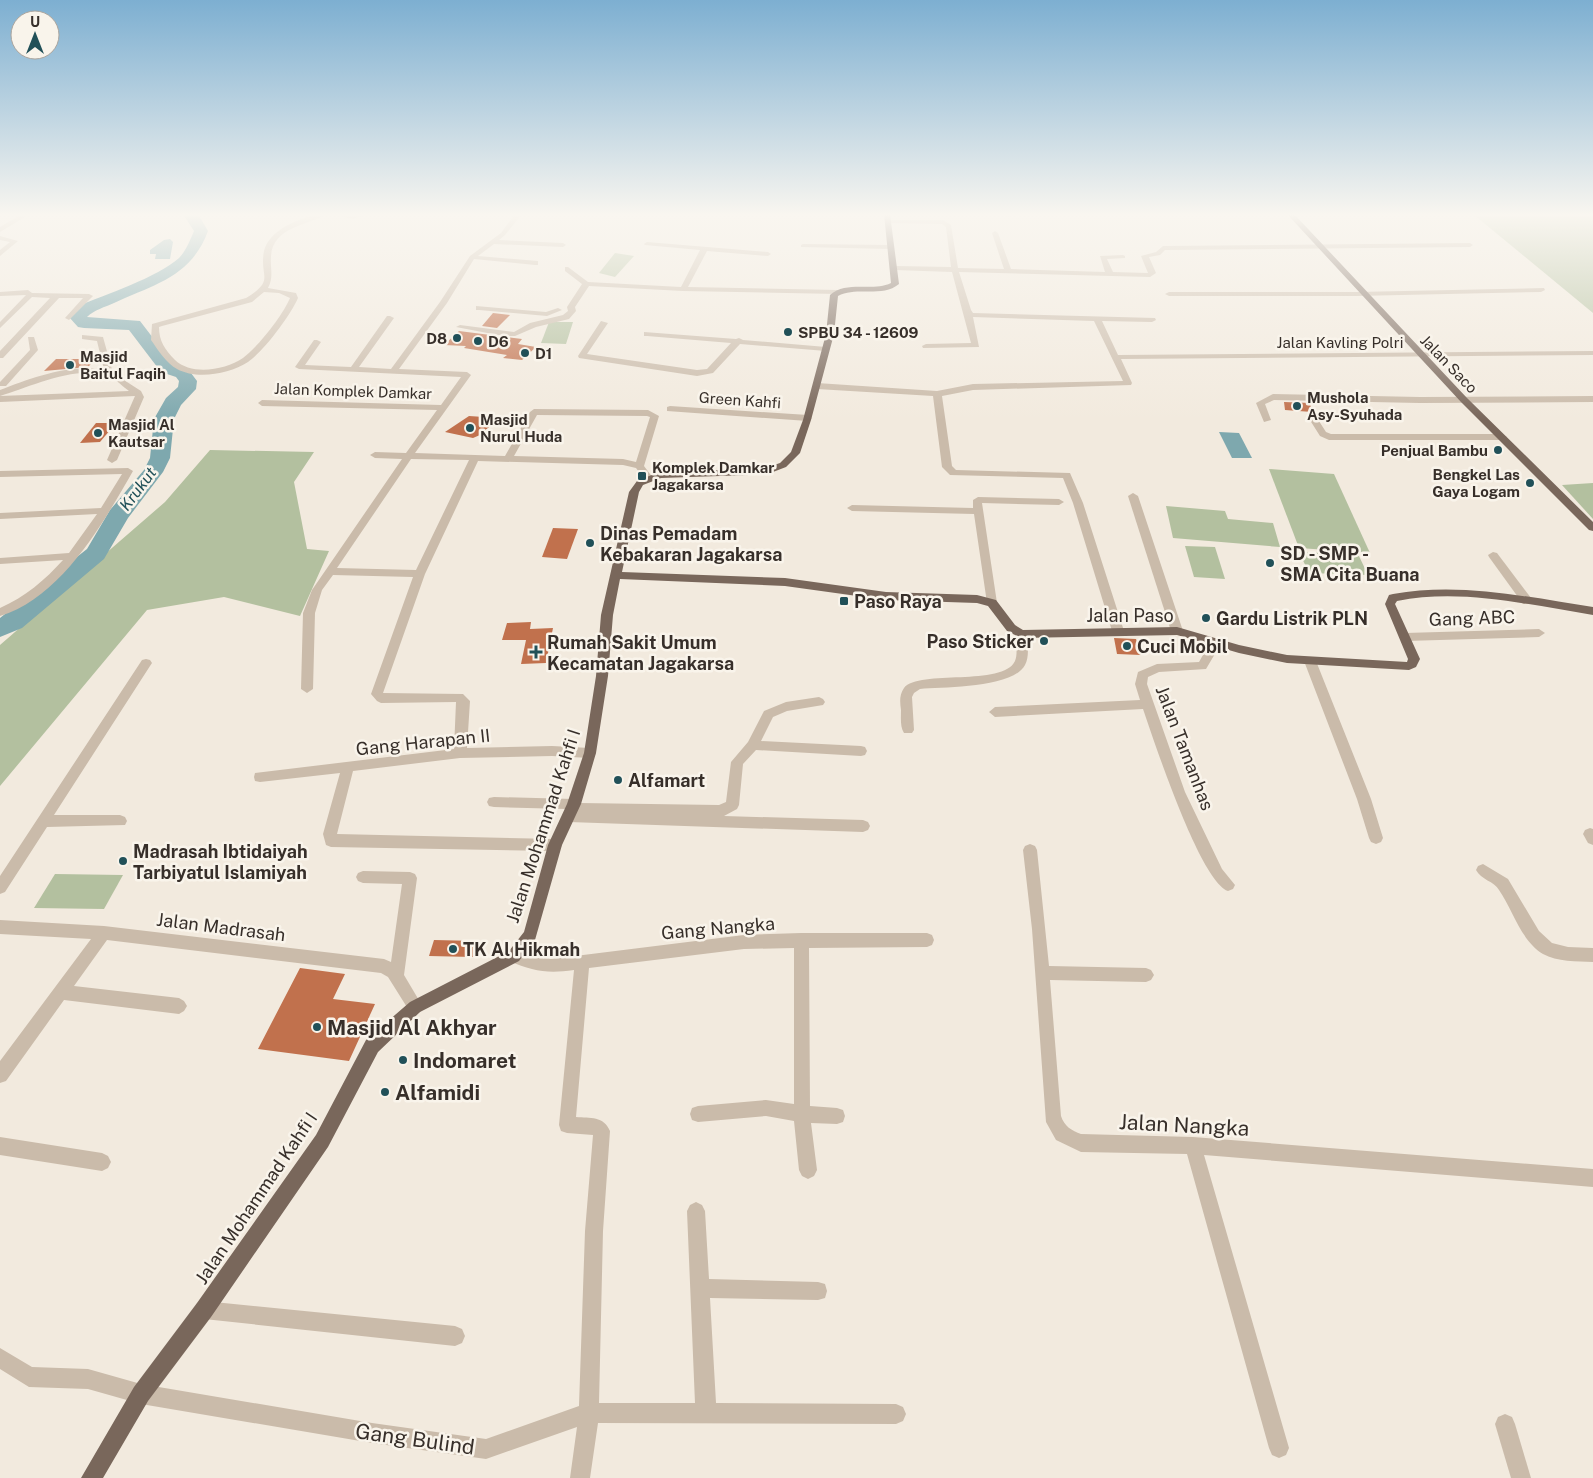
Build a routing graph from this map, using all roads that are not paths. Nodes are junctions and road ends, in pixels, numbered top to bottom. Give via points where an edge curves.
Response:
1 (268, 283) edge
2 (456, 283) edge
3 (686, 283) edge
4 (894, 283) edge
5 (960, 283) edge
6 (1354, 283) edge
7 (586, 284) joint
8 (683, 289) junction
9 (264, 290) junction
10 (1541, 290) dead end
11 (838, 292) junction
12 (0, 294) edge
13 (1169, 294) dead end
14 (1365, 294) junction
15 (30, 295) junction
16 (57, 295) junction
17 (571, 307) junction
18 (479, 308) dead end
19 (968, 314) junction
20 (69, 318) dead end
21 (390, 318) dead end
22 (1097, 318) junction
23 (1152, 320) dead end
24 (604, 323) dead end
25 (0, 326) edge
26 (460, 327) dead end
27 (647, 334) dead end
28 (85, 338) dead end
29 (31, 339) dead end
30 (739, 340) junction
31 (317, 342) dead end
32 (926, 346) dead end
33 (826, 349) junction
34 (1593, 353) edge
35 (0, 356) edge
36 (1422, 356) junction
37 (1116, 357) junction
38 (15, 370) junction
39 (353, 370) junction
40 (0, 371) edge
41 (393, 372) junction
42 (109, 374) junction
43 (817, 386) junction
44 (2, 389) edge
45 (138, 393) junction
46 (937, 394) junction
47 (0, 399) edge
48 (1593, 399) edge
49 (1464, 400) junction
50 (262, 403) dead end
51 (442, 408) junction
52 (670, 409) dead end
53 (1312, 417) dead end
54 (808, 418) junction
55 (1267, 420) dead end
56 (1502, 437) junction
57 (374, 455) dead end
58 (409, 456) junction
59 (475, 457) junction
60 (508, 458) junction
61 (112, 460) dead end
62 (639, 466) junction
63 (0, 474) edge
64 (648, 478) junction
65 (1133, 496) dead end
66 (1059, 502) dead end
67 (852, 508) dead end
68 (978, 511) junction
69 (106, 512) junction
70 (0, 516) edge
71 (1593, 528) edge
72 (1493, 555) dead end
73 (72, 556) junction
74 (0, 561) edge
75 (329, 571) junction
76 (420, 574) junction
77 (615, 575) junction
78 (1527, 601) junction
79 (992, 603) junction
80 (1593, 611) edge
81 (0, 612) edge
82 (1118, 631) junction
83 (1177, 631) junction
84 (1539, 633) dead end
85 (1021, 634) junction
86 (1405, 637) junction
87 (1216, 642) junction
88 (1310, 660) junction
89 (146, 663) dead end
90 (307, 689) dead end
91 (819, 702) dead end
92 (1148, 704) junction
93 (995, 712) dead end
94 (908, 730) dead end
95 (753, 745) junction
96 (861, 751) dead end
97 (460, 753) junction
98 (590, 753) junction
99 (348, 767) junction
100 (260, 777) dead end
101 (494, 802) dead end
102 (572, 809) junction
103 (43, 821) junction
104 (120, 821) dead end
105 (863, 826) dead end
106 (1376, 838) dead end
107 (555, 845) junction
108 (1030, 850) dead end
109 (1483, 870) dead end
110 (363, 877) dead end
111 (1228, 885) dead end
112 (0, 888) edge
113 (0, 927) edge
114 (104, 933) junction
115 (801, 940) junction
116 (927, 940) dead end
117 (1593, 955) edge
118 (514, 956) junction
119 (582, 962) junction
120 (1043, 973) junction
121 (1146, 975) dead end
122 (396, 976) junction
123 (60, 992) junction
124 (179, 1006) dead end
125 (415, 1007) junction
126 (0, 1075) edge
127 (698, 1114) dead end
128 (802, 1114) junction
129 (836, 1116) dead end
130 (0, 1146) edge
131 (1194, 1146) junction
132 (102, 1162) dead end
133 (808, 1170) dead end
134 (1593, 1178) edge
135 (696, 1211) dead end
136 (700, 1288) junction
137 (818, 1291) dead end
138 (204, 1310) junction
139 (455, 1336) dead end
140 (0, 1358) edge
141 (141, 1394) junction
142 (589, 1413) junction
143 (706, 1413) junction
144 (896, 1414) dead end
145 (1505, 1424) dead end
146 (1279, 1448) dead end
147 (91, 1478) edge
148 (580, 1478) edge
149 (1521, 1478) edge

1 - 9 street
2 - 41 street
3 - 8 street
4 - 11 main road via 892,286
5 - 19 street
6 - 14 main road, Jalan Saco
7 - 8 street
7 - 17 street
8 - 11 street
9 - 9 street via 249,300 159,324 155,326 155,340 179,367 188,371 226,368 245,360 294,298 280,291
10 - 14 street
11 - 33 main road via 834,295
12 - 15 street via 28,292
13 - 14 street
14 - 36 main road, Jalan Saco
15 - 16 street
15 - 25 street
16 - 20 street via 89,296
16 - 35 street
17 - 18 street via 547,314
17 - 26 street via 572,311 566,317 533,324 515,334
19 - 22 street
19 - 32 street via 976,345
21 - 39 street
22 - 23 street
22 - 37 street
24 - 30 street via 582,356 697,373 710,371
27 - 30 street
28 - 42 street via 100,338
29 - 38 street via 34,350
30 - 33 street
31 - 39 street, Jalan Komplek Damkar via 298,367
33 - 43 main road
34 - 36 street, Jalan Kavling Polri
36 - 37 street, Jalan Kavling Polri
36 - 49 main road, Jalan Saco
37 - 46 street via 1128,383 973,387
38 - 40 street
38 - 44 street
39 - 41 street, Jalan Komplek Damkar
41 - 51 street, Jalan Komplek Damkar via 467,375
42 - 44 street via 46,377
42 - 45 street
43 - 46 street
43 - 54 main road
45 - 47 street
45 - 61 street via 140,397
46 - 82 street via 947,467 953,473 1067,475
48 - 49 street
49 - 55 street via 1273,397 1260,403
49 - 56 main road, Jalan Saco
50 - 51 street, Jalan Komplek Damkar
51 - 58 street, Jalan Komplek Damkar
52 - 54 street, Green Kahfi
53 - 56 street via 1323,434 1329,436
54 - 64 main road via 795,452 783,465 773,469 679,473
56 - 71 main road, Jalan Saco
57 - 58 street
58 - 59 street
58 - 75 street, Jalan Komplek Damkar
59 - 60 street
59 - 76 street
60 - 62 street via 623,462
60 - 62 street via 534,412 648,414 655,416
62 - 64 street
63 - 69 street via 128,471
64 - 77 main road, Jalan Mohammad Kahfi I via 634,492
65 - 83 street
66 - 68 street via 978,500
67 - 68 street
68 - 79 street
69 - 70 street
69 - 73 street
72 - 78 street
73 - 74 street
73 - 81 street via 55,575 16,607
75 - 76 street
75 - 90 street, Jalan Komplek Damkar via 308,613
76 - 97 street via 377,694 381,698 459,697 464,701
77 - 79 main road via 785,582 886,596 970,598
77 - 98 main road, Jalan Mohammad Kahfi I
78 - 80 main road, Jalan Paso
78 - 86 main road, Jalan Paso via 1452,594 1392,598 1390,604
79 - 85 main road via 1011,628
82 - 83 main road, Jalan Paso
82 - 85 main road, Jalan Paso
83 - 87 main road, Jalan Paso
84 - 86 street, Gang ABC
85 - 94 street via 1022,658 1019,666 1009,673 918,685 909,690 906,697
86 - 88 main road, Jalan Paso via 1414,659 1409,666
87 - 88 main road, Jalan Paso via 1261,655
87 - 92 street, Jalan Tamanhas via 1202,666 1157,668 1142,675 1141,684
88 - 106 street
89 - 103 street
91 - 95 street via 786,707 768,714
92 - 93 street
92 - 111 street, Jalan Tamanhas via 1178,792 1217,872
95 - 96 street
95 - 102 street via 737,762 732,805 721,811
97 - 98 street, Gang Harapan II
97 - 99 street, Gang Harapan II
98 - 102 main road, Jalan Mohammad Kahfi I
99 - 100 street, Gang Harapan II
99 - 107 street via 330,834 332,841
101 - 102 street
102 - 105 street
102 - 107 main road, Jalan Mohammad Kahfi I
103 - 104 street
103 - 112 street
107 - 118 main road, Jalan Mohammad Kahfi I via 530,935
108 - 120 street, Jalan Nangka
109 - 117 street via 1503,883 1534,936 1548,949
110 - 122 street via 410,878
113 - 114 street, Jalan Madrasah
114 - 122 street, Jalan Madrasah via 384,966
114 - 123 street
115 - 116 street, Gang Nangka
115 - 119 street, Gang Nangka via 744,942
115 - 128 street
118 - 119 street, Gang Nangka via 551,966
118 - 125 main road, Jalan Mohammad Kahfi I
119 - 142 street via 567,1124 602,1129 594,1231
120 - 121 street
120 - 131 street, Jalan Nangka via 1052,1116 1055,1126 1065,1138 1081,1143
122 - 125 street
123 - 124 street
123 - 126 street
125 - 138 main road, Jalan Mohammad Kahfi I via 372,1046 322,1141
127 - 128 street via 766,1108
128 - 129 street
128 - 133 street
130 - 132 street
131 - 134 street, Jalan Nangka
131 - 146 street
135 - 136 street
136 - 137 street
136 - 143 street
138 - 139 street
138 - 141 main road, Jalan Mohammad Kahfi I
140 - 141 street, Gang Bulind via 29,1377 88,1379
141 - 142 street, Gang Bulind via 486,1449
141 - 147 main road, Jalan Mohammad Kahfi I
142 - 143 street, Gang Bulind
142 - 148 street
143 - 144 street, Gang Bulind
145 - 149 street

